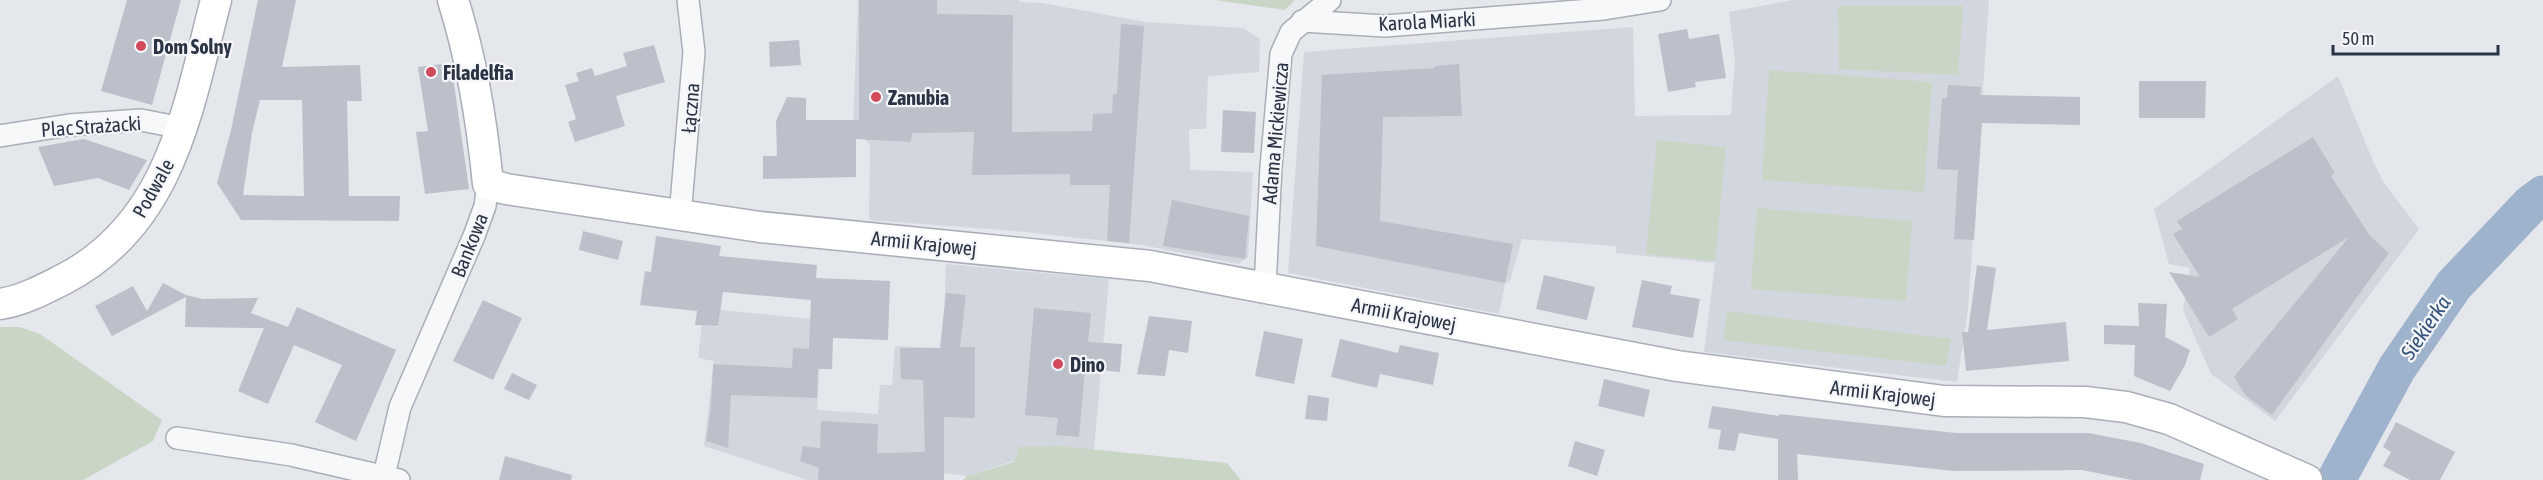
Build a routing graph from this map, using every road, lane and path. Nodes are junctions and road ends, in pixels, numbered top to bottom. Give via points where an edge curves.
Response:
1 (216, 0) edge
2 (453, 0) edge
3 (688, 0) edge
4 (1330, 0) edge
5 (1660, 0) edge
6 (1302, 21) junction
7 (182, 128) junction
8 (0, 136) edge
9 (488, 184) junction
10 (680, 216) junction
11 (1265, 287) junction
12 (0, 304) edge
13 (177, 438) dead end
14 (2302, 477) edge
15 (389, 479) edge

1 - 7 main road, Podwale
2 - 9 main road, Bankowa via 478,100
3 - 10 street, Łączna via 694,52
4 - 6 street, Adama Mickiewicza
5 - 6 street, Karola Miarki via 1604,9 1385,26
6 - 11 street, Adama Mickiewicza via 1291,32 1281,54
7 - 8 street, Plac Strażacki via 141,120 69,125
7 - 12 main road, Podwale via 151,199 118,240 70,276 42,291
9 - 10 main road, Armii Krajowej
9 - 15 street, Bankowa via 474,236 400,407
10 - 11 main road, Armii Krajowej via 1150,266
11 - 14 main road, Armii Krajowej via 1677,366 1944,401 2126,406 2169,419
13 - 15 street via 291,455

